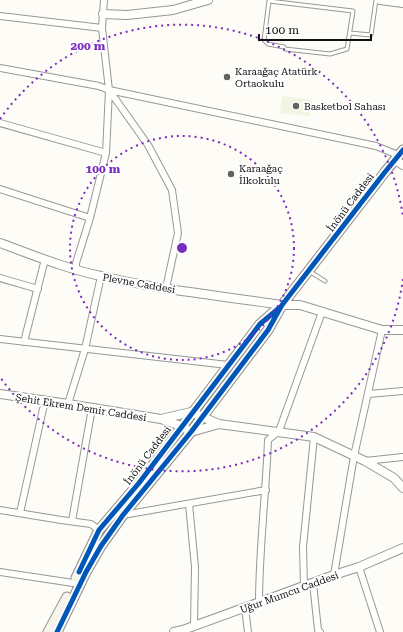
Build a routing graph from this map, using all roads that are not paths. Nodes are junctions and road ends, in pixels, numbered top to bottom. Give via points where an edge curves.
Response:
1 (104, 0) edge
2 (208, 0) edge
3 (376, 0) edge
4 (380, 0) edge
5 (403, 3) edge
6 (103, 14) junction
7 (0, 16) edge
8 (102, 28) junction
9 (350, 33) junction
10 (0, 68) edge
11 (109, 90) junction
12 (0, 123) edge
13 (106, 153) junction
14 (399, 155) edge
15 (403, 165) edge
16 (0, 189) edge
17 (90, 218) junction
18 (0, 243) edge
19 (45, 259) junction
20 (76, 269) junction
21 (309, 270) junction
22 (101, 276) junction
23 (0, 278) edge
24 (325, 281) dead end
25 (166, 288) junction
26 (38, 289) junction
27 (282, 305) junction
28 (322, 312) junction
29 (382, 330) junction
30 (403, 330) edge
31 (0, 339) edge
32 (24, 342) junction
33 (85, 349) junction
34 (228, 365) junction
35 (403, 391) edge
36 (0, 394) edge
37 (368, 394) junction
38 (44, 400) junction
39 (68, 404) junction
40 (92, 408) junction
41 (191, 412) junction
42 (204, 416) junction
43 (161, 419) junction
44 (219, 424) junction
45 (181, 426) junction
46 (279, 431) junction
47 (191, 432) junction
48 (314, 437) junction
49 (354, 456) junction
50 (403, 456) edge
51 (365, 460) junction
52 (403, 488) edge
53 (266, 490) junction
54 (189, 504) junction
55 (0, 510) edge
56 (20, 513) junction
57 (124, 515) junction
58 (72, 522) junction
59 (99, 530) junction
60 (403, 548) edge
61 (360, 567) junction
62 (0, 572) edge
63 (334, 575) junction
64 (74, 583) junction
65 (313, 583) junction
66 (304, 586) junction
67 (259, 604) junction
68 (245, 608) junction
69 (194, 626) junction
70 (48, 632) edge
71 (57, 632) edge
72 (176, 632) edge
73 (248, 632) edge
74 (320, 632) edge
75 (380, 632) edge

1 - 6 street
2 - 6 street via 173,10 127,15
3 - 9 lane via 371,35
4 - 5 street
6 - 8 street
7 - 8 street
8 - 11 street
9 - 9 lane via 354,11 269,1 264,40 268,44 285,49 330,54 347,49
10 - 11 street
11 - 13 street
11 - 14 street via 376,146
11 - 25 street via 148,145 172,190 178,233
12 - 13 street
13 - 17 street
14 - 15 street
14 - 21 main road, İnönü Caddesi
16 - 17 street
17 - 20 street
18 - 19 street, Plevne Caddesi
19 - 20 street, Plevne Caddesi
19 - 26 street
20 - 22 street, Plevne Caddesi
21 - 24 lane
21 - 27 main road, İnönü Caddesi
22 - 25 street, Plevne Caddesi
22 - 33 street
23 - 26 street
25 - 27 street, Plevne Caddesi
26 - 32 street
27 - 28 street, Plevne Caddesi via 300,305
27 - 34 main road, İnönü Caddesi via 260,324
27 - 42 main road, İnönü Caddesi via 268,330
28 - 29 street, Plevne Caddesi
28 - 46 street
29 - 30 street, Plevne Caddesi
29 - 37 street
31 - 32 street
32 - 33 street
33 - 34 street
33 - 39 street
34 - 41 main road, İnönü Caddesi
35 - 37 street
36 - 38 street, Şehit Ekrem Demir Caddesi
37 - 49 street
38 - 39 street, Şehit Ekrem Demir Caddesi
38 - 56 street
39 - 40 street, Şehit Ekrem Demir Caddesi
40 - 43 street, Şehit Ekrem Demir Caddesi
40 - 58 street
41 - 42 street
41 - 43 street
41 - 45 main road, İnönü Caddesi
42 - 44 street
42 - 47 main road, İnönü Caddesi
43 - 45 street
44 - 46 street
44 - 47 street
45 - 47 street
45 - 59 main road, İnönü Caddesi
46 - 48 street
46 - 53 street via 268,440
47 - 57 main road, İnönü Caddesi
48 - 49 street
48 - 66 street via 303,547
49 - 51 street
49 - 63 street
50 - 51 street
51 - 52 street via 394,478
53 - 54 street
53 - 67 street via 259,565
54 - 57 street
54 - 69 street via 195,567
55 - 56 street
56 - 58 street
57 - 71 main road, İnönü Caddesi via 86,572
58 - 59 street via 91,524
59 - 64 main road, İnönü Caddesi
60 - 61 street, Uğur Mumcu Caddesi
61 - 63 street, Uğur Mumcu Caddesi
61 - 75 street
62 - 64 street
63 - 65 street, Uğur Mumcu Caddesi
64 - 70 main road, İnönü Caddesi
65 - 66 street, Uğur Mumcu Caddesi
65 - 74 street
66 - 67 street, Uğur Mumcu Caddesi
67 - 68 street, Uğur Mumcu Caddesi
68 - 69 street, Uğur Mumcu Caddesi
68 - 73 street
69 - 72 street, Uğur Mumcu Caddesi

